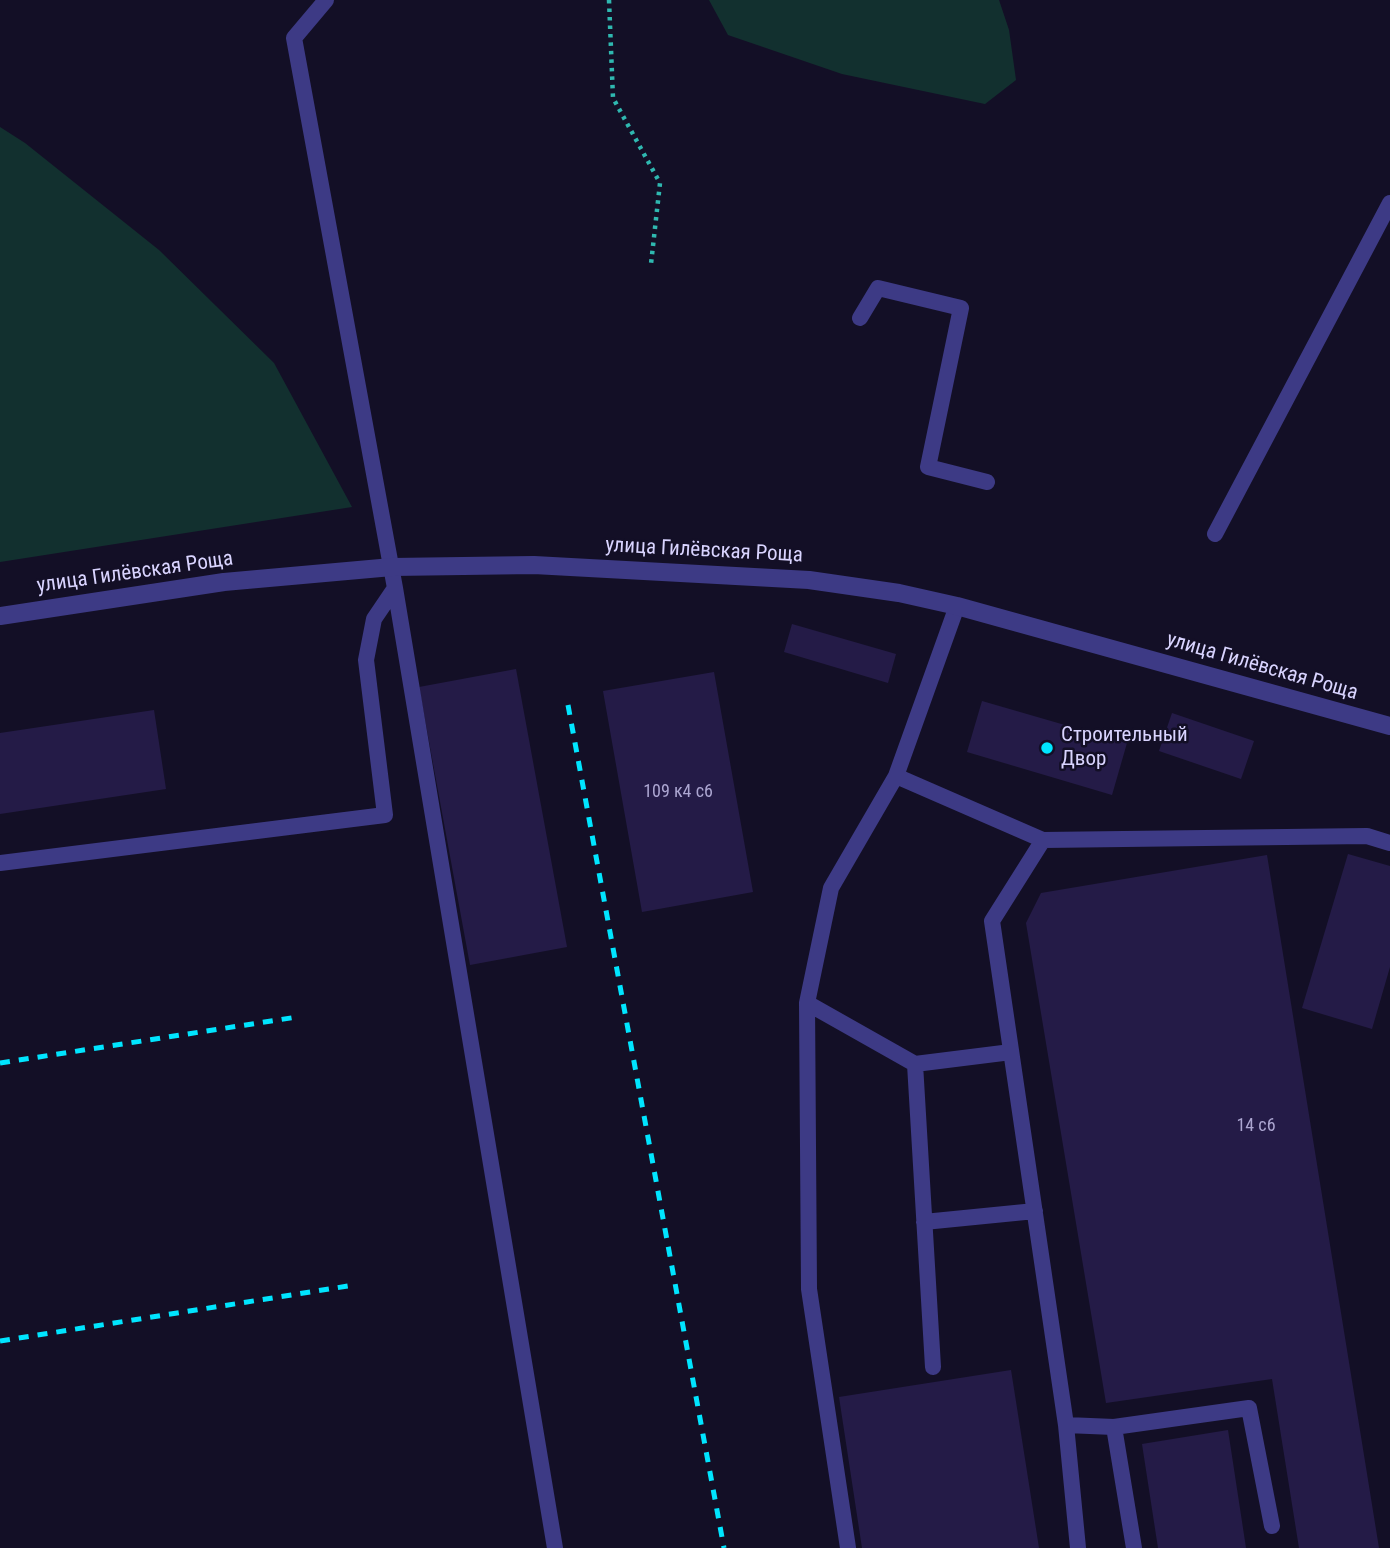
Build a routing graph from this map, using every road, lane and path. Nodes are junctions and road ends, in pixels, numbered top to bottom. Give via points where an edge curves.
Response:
1 (326, 0) edge
2 (609, 0) edge
3 (1390, 203) edge
4 (651, 264) dead end
5 (860, 318) dead end
6 (987, 482) dead end
7 (1215, 534) dead end
8 (391, 567) junction
9 (395, 588) junction
10 (957, 606) junction
11 (0, 616) edge
12 (1390, 726) edge
13 (895, 776) junction
14 (1043, 840) junction
15 (1390, 843) edge
16 (0, 863) edge
17 (807, 1003) junction
18 (1012, 1052) junction
19 (915, 1063) junction
20 (1035, 1211) junction
21 (924, 1222) junction
22 (933, 1367) dead end
23 (1066, 1425) junction
24 (1115, 1427) junction
25 (1272, 1526) dead end
26 (555, 1548) edge
27 (848, 1548) edge
28 (1078, 1548) edge
29 (1135, 1548) edge

1 - 8 lane via 294,38
2 - 4 path via 613,99 660,183
3 - 7 lane
5 - 6 lane via 878,288 961,308 928,467
8 - 9 lane
8 - 10 street, улица Гилёвская Роща via 534,565 768,577 835,583
8 - 11 street, улица Гилёвская Роща via 224,582
9 - 16 lane via 373,619 366,660 386,815
9 - 26 lane
10 - 12 street, улица Гилёвская Роща
10 - 13 lane
13 - 14 lane
13 - 17 lane via 831,888
14 - 15 lane via 1367,836
14 - 18 lane via 992,921
17 - 19 lane
17 - 27 lane via 809,1289
18 - 19 lane
18 - 20 lane
19 - 21 lane
20 - 21 lane
20 - 23 lane
21 - 22 lane
23 - 24 lane
23 - 28 lane
24 - 25 lane via 1249,1408
24 - 29 lane

